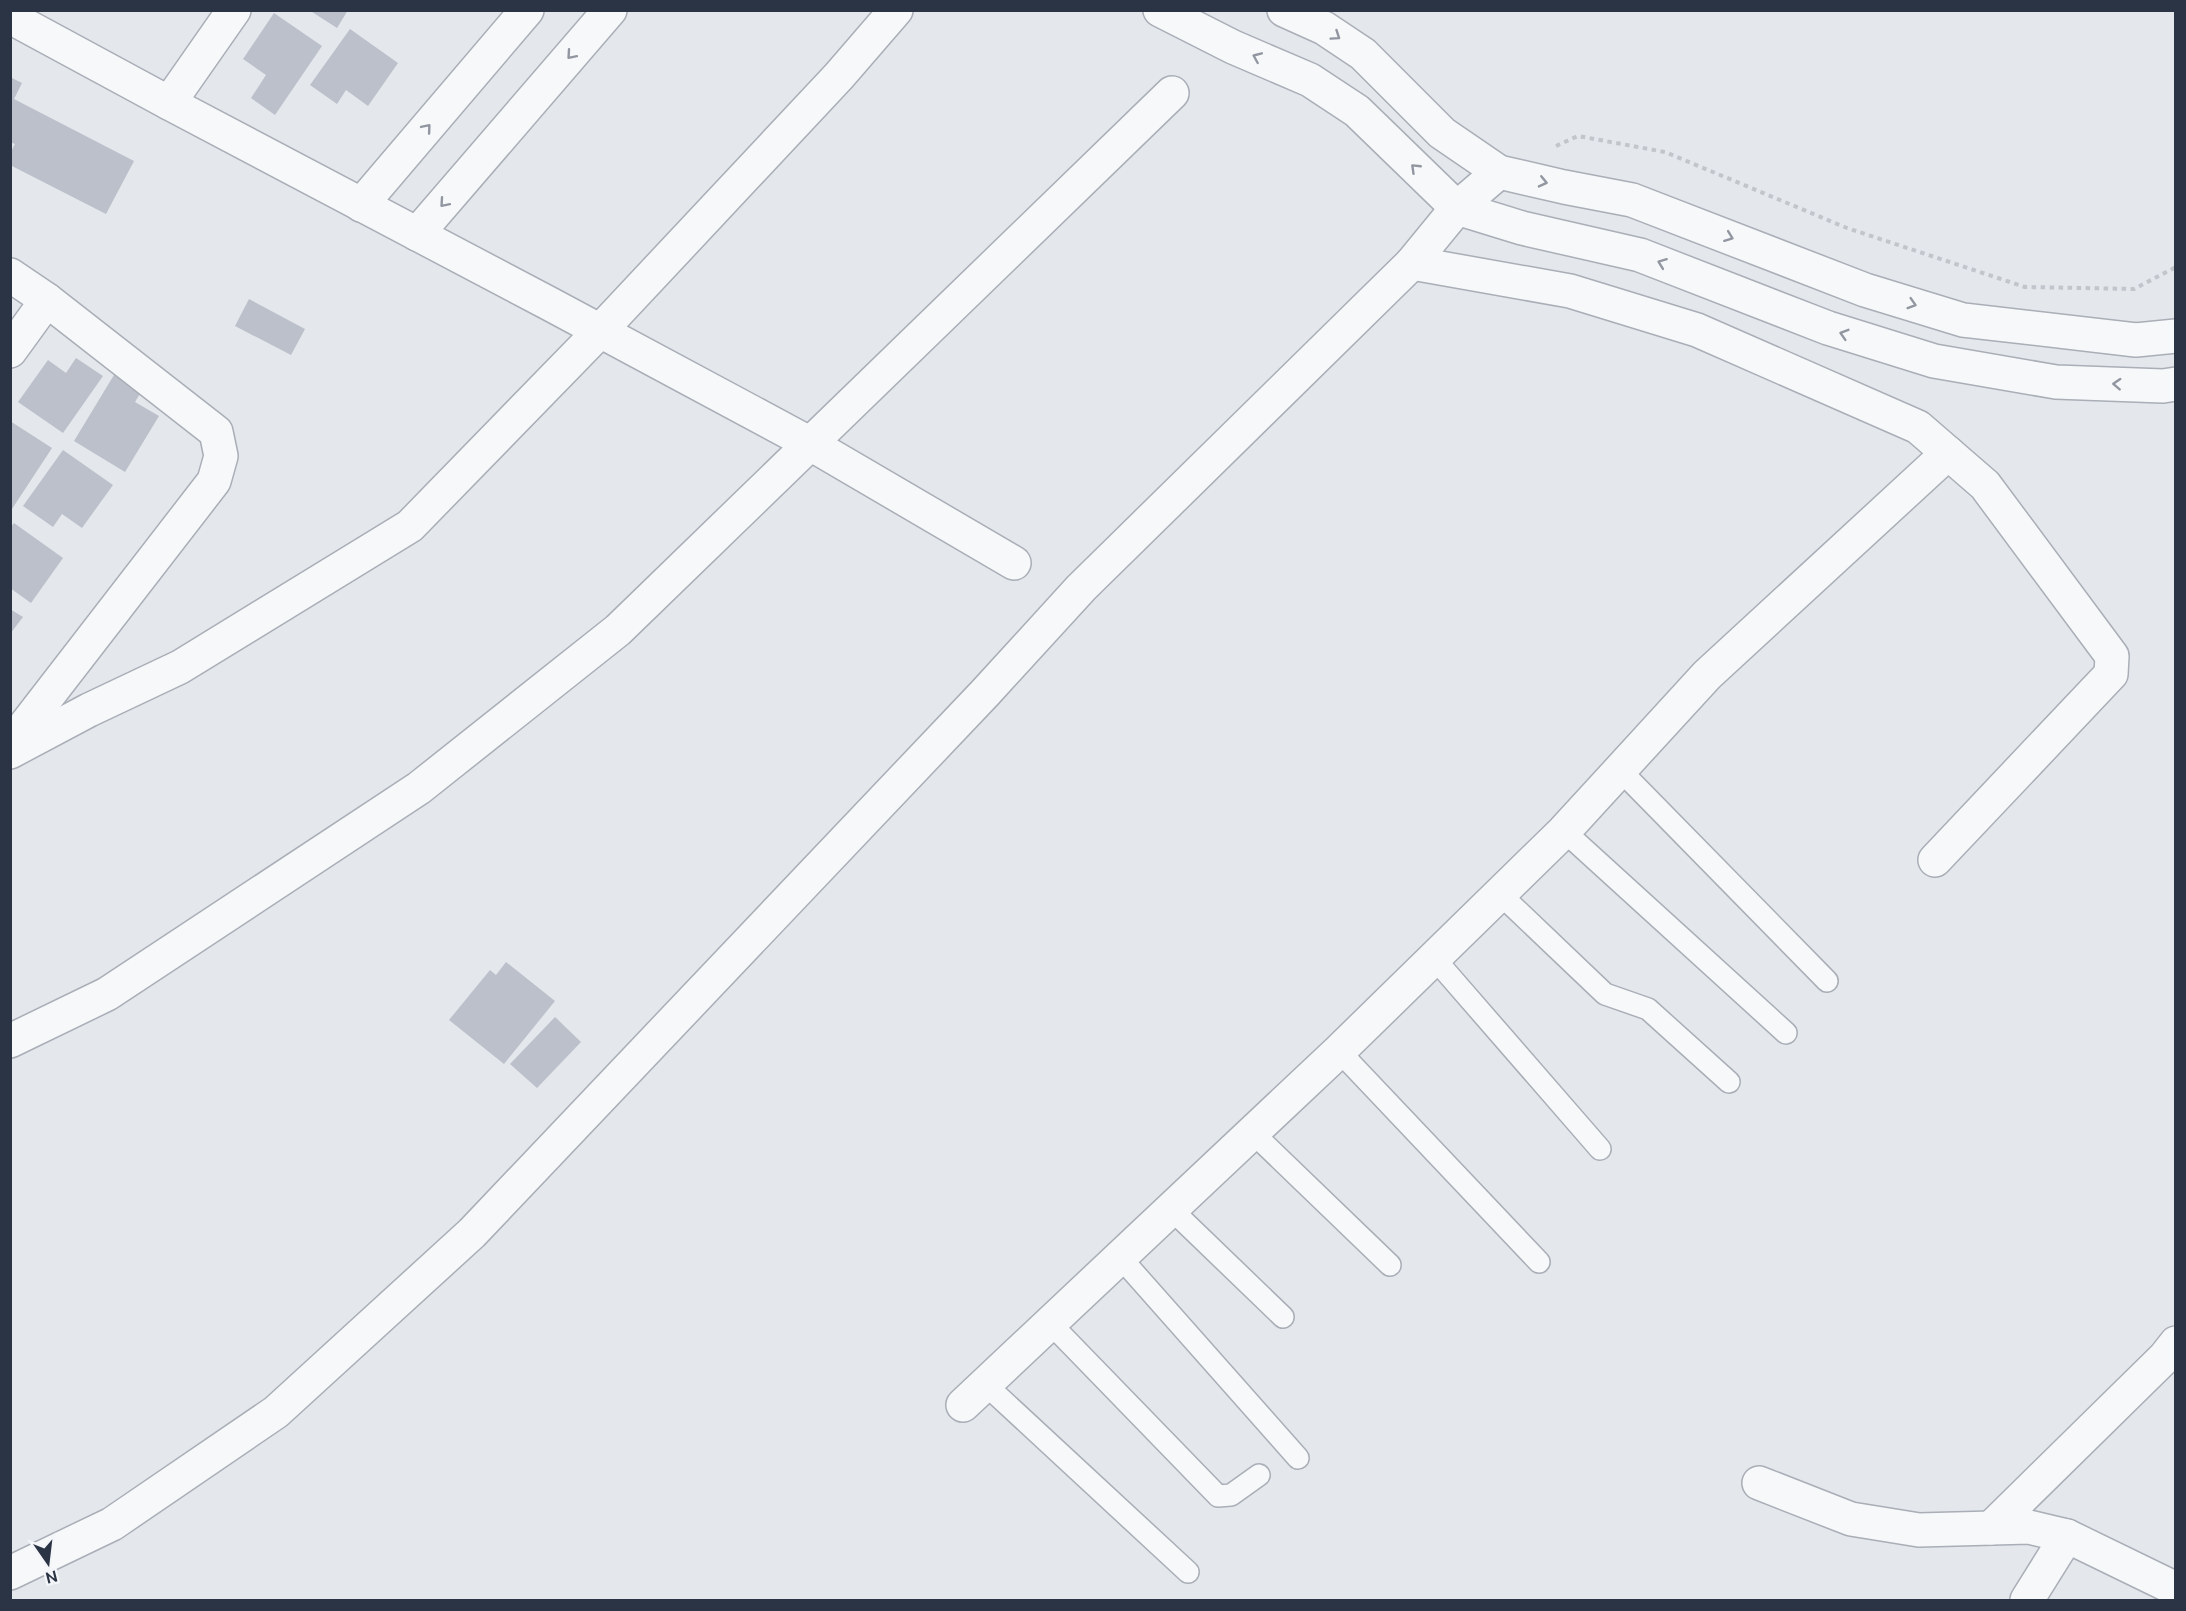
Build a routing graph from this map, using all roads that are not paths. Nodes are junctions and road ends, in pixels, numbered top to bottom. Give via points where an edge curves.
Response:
1 (234, 10) edge
2 (527, 10) edge
3 (610, 10) edge
4 (896, 10) edge
5 (1160, 10) edge
6 (1284, 10) edge
7 (10, 17) edge
8 (1172, 93) dead end
9 (169, 103) junction
10 (1499, 172) junction
11 (361, 205) junction
12 (1457, 208) junction
13 (417, 234) junction
14 (1413, 263) junction
15 (10, 275) edge
16 (47, 300) junction
17 (600, 332) junction
18 (2175, 336) edge
19 (10, 351) edge
20 (2175, 384) edge
21 (809, 443) junction
22 (1948, 453) junction
23 (1014, 563) dead end
24 (10, 745) edge
25 (10, 752) edge
26 (1620, 770) junction
27 (1564, 831) junction
28 (1935, 860) dead end
29 (1500, 894) junction
30 (1434, 958) junction
31 (1827, 981) dead end
32 (1786, 1033) dead end
33 (10, 1041) edge
34 (1340, 1051) junction
35 (1729, 1082) dead end
36 (1252, 1132) junction
37 (1600, 1149) dead end
38 (1171, 1209) junction
39 (1120, 1257) junction
40 (1539, 1262) dead end
41 (1390, 1265) dead end
42 (1283, 1317) dead end
43 (1050, 1323) junction
44 (2175, 1343) edge
45 (974, 1395) joint
46 (1298, 1458) dead end
47 (1259, 1475) dead end
48 (1759, 1484) dead end
49 (1991, 1528) junction
50 (2067, 1536) junction
51 (1188, 1572) dead end
52 (10, 1573) edge
53 (2175, 1589) edge
54 (2027, 1600) edge

1 - 9 street
11 -> 2 street
3 -> 13 street
4 - 17 street
12 -> 5 street via 1356,111 1310,80
6 -> 10 street via 1324,28 1363,54 1442,133
7 - 9 street
8 - 21 street
9 - 11 street
10 - 12 street
10 -> 18 street via 1632,200 1865,290 1963,320 2136,340
11 - 13 street
12 - 14 street
20 -> 12 street via 2056,382 1934,361 1828,328 1640,255 1522,228
13 - 17 street
14 - 22 street via 1570,291 1698,330 1918,427
14 - 52 street via 1081,588 472,1233 276,1412 112,1524
15 - 16 street
16 - 19 street
16 - 24 street via 216,432 221,456 214,482
17 - 21 street
17 - 25 street via 410,526 180,667
21 - 23 street
21 - 33 street via 618,630 419,788 107,994
22 - 26 street via 1707,675
22 - 28 street via 1985,485 2112,656 2111,674
26 - 27 street
26 - 31 lane
27 - 29 street
27 - 32 lane
29 - 30 street
29 - 35 lane via 1605,994 1648,1009
30 - 34 street
30 - 37 lane
34 - 36 street
34 - 40 lane
36 - 38 street
36 - 41 lane
38 - 39 street
38 - 42 lane
39 - 43 street
39 - 46 lane
43 - 45 street
43 - 47 lane via 1218,1496 1231,1495
44 - 49 street
45 - 51 lane
48 - 49 street via 1851,1519 1919,1530
49 - 50 street via 2029,1527
50 - 53 street
50 - 54 street

